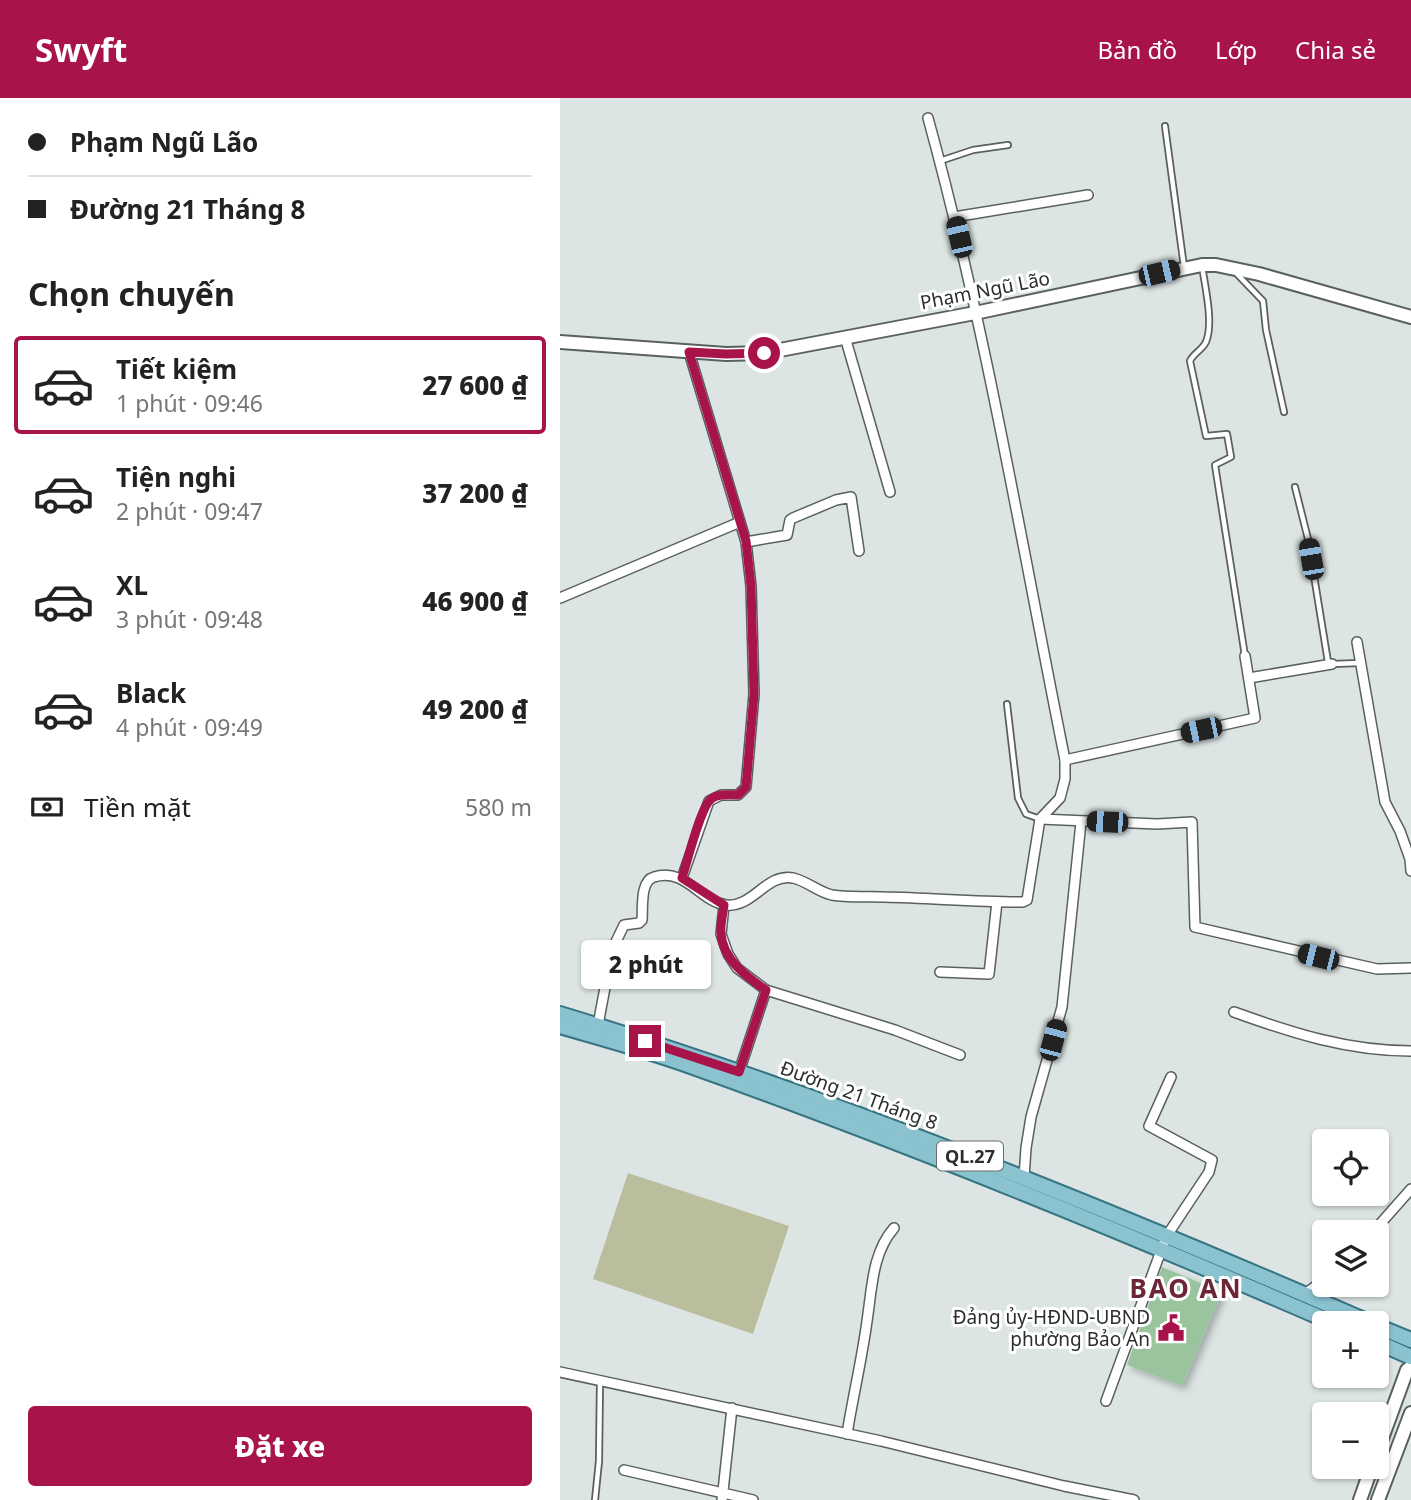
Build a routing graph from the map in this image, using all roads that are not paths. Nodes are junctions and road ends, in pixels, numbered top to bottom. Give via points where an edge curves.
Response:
1 (928, 118) dead end
2 (1165, 126) dead end
3 (1008, 145) dead end
4 (940, 161) junction
5 (1088, 195) dead end
6 (954, 217) junction
7 (1202, 265) junction
8 (1184, 267) junction
9 (1231, 268) junction
10 (975, 313) junction
11 (1411, 317) edge
12 (845, 337) junction
13 (560, 342) edge
14 (689, 352) junction
15 (1284, 412) dead end
16 (1295, 487) dead end
17 (890, 492) dead end
18 (740, 522) junction
19 (746, 541) junction
20 (859, 551) dead end
21 (560, 598) edge
22 (1357, 642) dead end
23 (1245, 656) joint
24 (1361, 663) junction
25 (1332, 664) junction
26 (1249, 678) junction
27 (1007, 704) dead end
28 (1065, 760) junction
29 (1041, 819) junction
30 (1081, 822) junction
31 (1410, 858) edge
32 (1411, 872) edge
33 (682, 878) junction
34 (997, 902) junction
35 (724, 905) junction
36 (1411, 968) edge
37 (940, 972) dead end
38 (766, 990) junction
39 (1234, 1012) dead end
40 (560, 1014) edge
41 (560, 1026) edge
42 (598, 1026) junction
43 (1411, 1051) edge
44 (960, 1055) dead end
45 (739, 1072) junction
46 (1171, 1077) dead end
47 (1024, 1177) junction
48 (1411, 1189) edge
49 (1384, 1220) edge
50 (894, 1228) dead end
51 (1163, 1243) junction
52 (1312, 1289) edge
53 (1306, 1294) junction
54 (1344, 1311) edge
55 (1312, 1313) edge
56 (1389, 1331) edge
57 (1411, 1340) edge
58 (1389, 1347) edge
59 (1411, 1357) edge
60 (1411, 1367) edge
61 (560, 1372) edge
62 (600, 1380) junction
63 (1107, 1401) dead end
64 (732, 1408) junction
65 (1411, 1413) edge
66 (1389, 1419) edge
67 (847, 1434) junction
68 (624, 1470) dead end
69 (1367, 1479) edge
70 (723, 1497) edge
71 (595, 1500) edge
72 (753, 1500) edge
73 (1134, 1500) edge
74 (1360, 1500) edge
75 (1378, 1500) edge

1 - 4 street
2 - 8 lane
3 - 4 lane
4 - 6 street
5 - 6 street
6 - 10 street
7 - 8 street, Phạm Ngũ Lão
7 - 9 street, Phạm Ngũ Lão
7 - 23 lane via 1208,339 1190,361 1206,436 1227,434 1231,457 1215,466
8 - 10 street, Phạm Ngũ Lão
9 - 11 street, Phạm Ngũ Lão
9 - 15 lane via 1263,301
10 - 12 street, Phạm Ngũ Lão
10 - 28 street
12 - 14 street, Phạm Ngũ Lão via 755,354
12 - 17 street
13 - 14 street, Phạm Ngũ Lão
14 - 18 street
16 - 25 lane via 1326,653
18 - 19 street
18 - 21 street
19 - 20 street via 787,535 793,518 851,497
19 - 33 street via 754,694 746,787 738,795 709,801
22 - 24 street
23 - 26 street
24 - 25 lane
24 - 31 street via 1385,802
25 - 26 street
26 - 28 street via 1255,718
27 - 29 lane via 1018,798 1026,814
28 - 29 street via 1060,798
29 - 30 street
29 - 34 street via 1027,900
30 - 36 street via 1192,822 1195,928 1377,969
30 - 47 street via 1062,1007 1031,1117
31 - 32 street
33 - 35 street
33 - 42 street via 648,880 642,920 624,925 612,950
34 - 35 street via 835,896 786,878 764,886 742,903
34 - 37 street via 989,974
35 - 38 street via 721,934 728,954 737,968
38 - 44 street
38 - 45 street
39 - 43 street via 1317,1040
40 - 42 main road, Đường 21 Tháng 8 / QL.27
41 - 51 main road, Đường 21 Tháng 8 / QL.27 via 680,1062
42 - 45 main road, Đường 21 Tháng 8 / QL.27
45 - 47 main road, Đường 21 Tháng 8 / QL.27
46 - 51 street via 1149,1126 1212,1160 1209,1172
47 - 51 main road, Đường 21 Tháng 8 / QL.27
48 - 49 street
50 - 67 street via 884,1240 871,1281
51 - 53 main road, Đường 21 Tháng 8 / QL.27
51 - 55 main road, Đường 21 Tháng 8 / QL.27
51 - 63 street
52 - 53 street
53 - 54 main road, Đường 21 Tháng 8 / QL.27
56 - 57 main road
58 - 59 main road
60 - 66 street
61 - 62 street
62 - 64 street
62 - 71 lane
64 - 67 street
64 - 70 street
65 - 75 street
67 - 73 street
68 - 70 street
69 - 74 street
70 - 72 street

